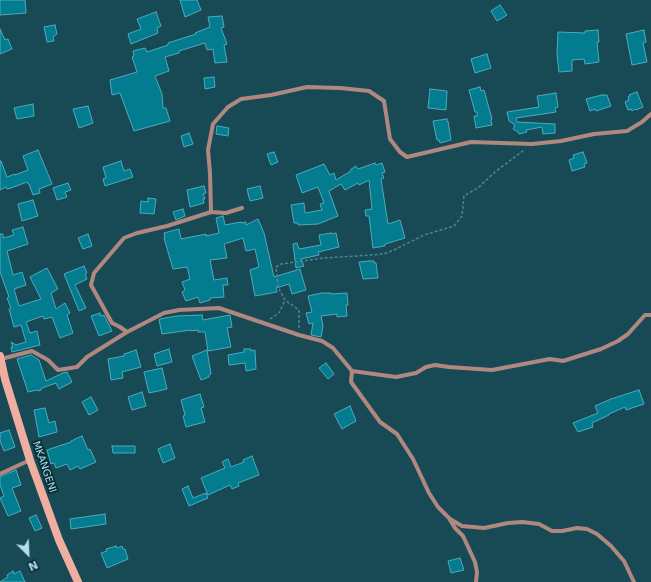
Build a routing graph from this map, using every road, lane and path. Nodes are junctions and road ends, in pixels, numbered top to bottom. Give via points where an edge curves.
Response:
1 (651, 114) edge
2 (532, 144) junction
3 (242, 208) dead end
4 (211, 212) junction
5 (285, 300) junction
6 (651, 315) edge
7 (264, 324) junction
8 (127, 332) junction
9 (298, 335) junction
10 (0, 357) edge
11 (352, 371) junction
12 (2, 379) edge
13 (30, 460) junction
14 (0, 474) edge
15 (450, 519) junction
16 (78, 582) edge
17 (476, 582) edge
18 (634, 582) edge

1 - 2 street via 627,131
2 - 4 street via 471,142 407,157 390,139 384,101 369,91 307,87 240,99 228,107 213,124 208,150
2 - 5 path via 464,196 462,216 454,226 424,234 384,254 281,264 276,268 278,287
3 - 4 street via 226,213
4 - 8 street via 124,238 94,272 91,285 106,314 112,323
5 - 7 path via 279,313
5 - 9 path via 298,310
6 - 11 street via 645,315 618,341 563,361 550,359 492,370 435,365 416,373 396,377
7 - 8 street via 219,308 179,310 164,313
7 - 9 street
8 - 10 street via 87,357 77,367 58,370 48,360 32,351
9 - 11 street via 322,341 333,348
10 - 12 street, MKANGENI
11 - 15 street via 351,382 354,388 380,422 397,434 413,459 429,493
12 - 13 street, MKANGENI
13 - 14 street
13 - 16 street, MKANGENI via 59,540
15 - 17 street via 463,536 475,562
15 - 18 street via 462,526 484,528 522,522 539,524 552,531 587,529 611,546 624,561

